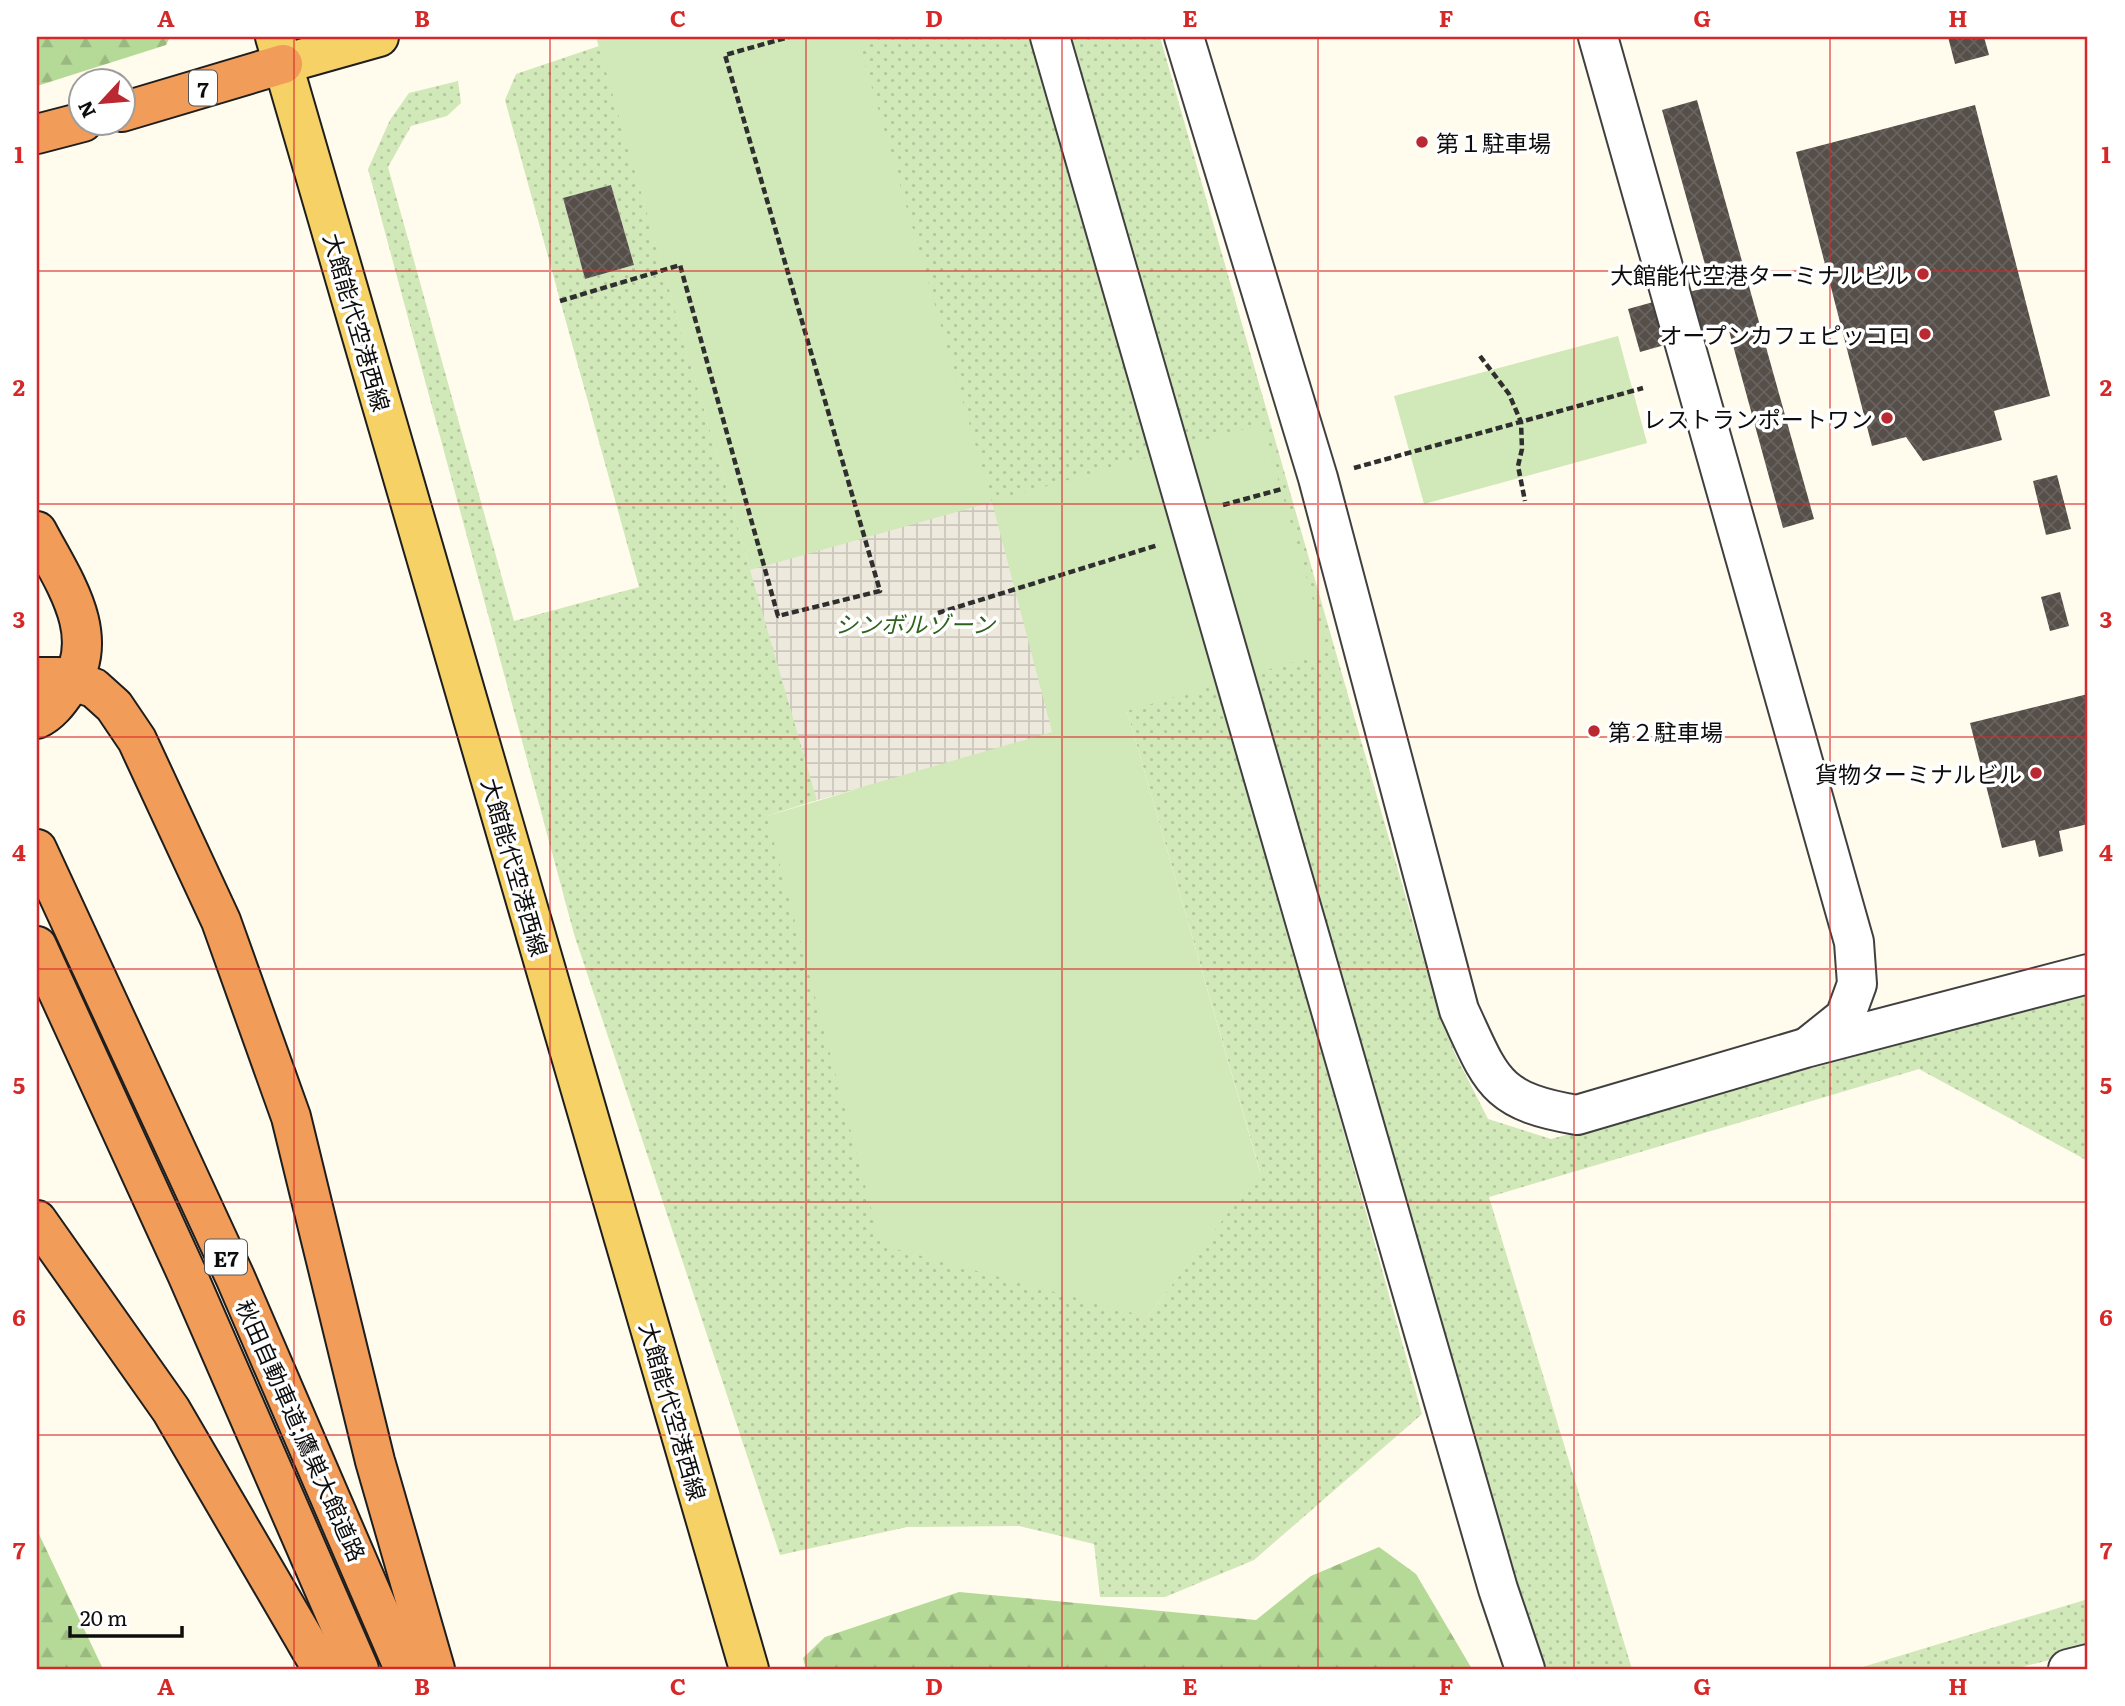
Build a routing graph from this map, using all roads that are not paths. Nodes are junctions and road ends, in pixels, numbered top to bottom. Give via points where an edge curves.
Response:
1 (379, 37) edge
2 (1050, 37) edge
3 (1184, 37) edge
4 (1598, 37) edge
5 (279, 50) edge
6 (136, 106) edge
7 (66, 126) edge
8 (37, 134) edge
9 (37, 531) edge
10 (55, 679) edge
11 (39, 718) edge
12 (37, 849) edge
13 (37, 946) edge
14 (2088, 974) edge
15 (1805, 1048) junction
16 (37, 1220) edge
17 (2088, 1664) edge
18 (322, 1669) edge
19 (359, 1669) edge
20 (404, 1669) edge
21 (435, 1669) edge
22 (749, 1669) edge
23 (1525, 1669) edge
24 (2068, 1669) edge

1 - 5 main road
2 - 23 street via 1498,1589
3 - 15 street via 1318,478 1459,1010 1484,1065 1507,1094 1544,1109 1577,1115
4 - 15 street via 1854,942 1857,984 1845,1017
5 - 6 highway, 7
5 - 22 main road, 大館能代空港西線
7 - 8 highway
9 - 10 highway via 79,615 83,639 81,662
10 - 11 highway
10 - 21 highway via 94,688 114,706 137,740 186,839 253,1005 294,1128 375,1461
12 - 20 highway, 秋田自動車道;鷹巣大館道路 / E7 via 235,1277
13 - 19 highway, 秋田自動車道;鷹巣大館道路 / E7 via 187,1274
14 - 15 street
16 - 18 highway via 171,1410
17 - 24 street

